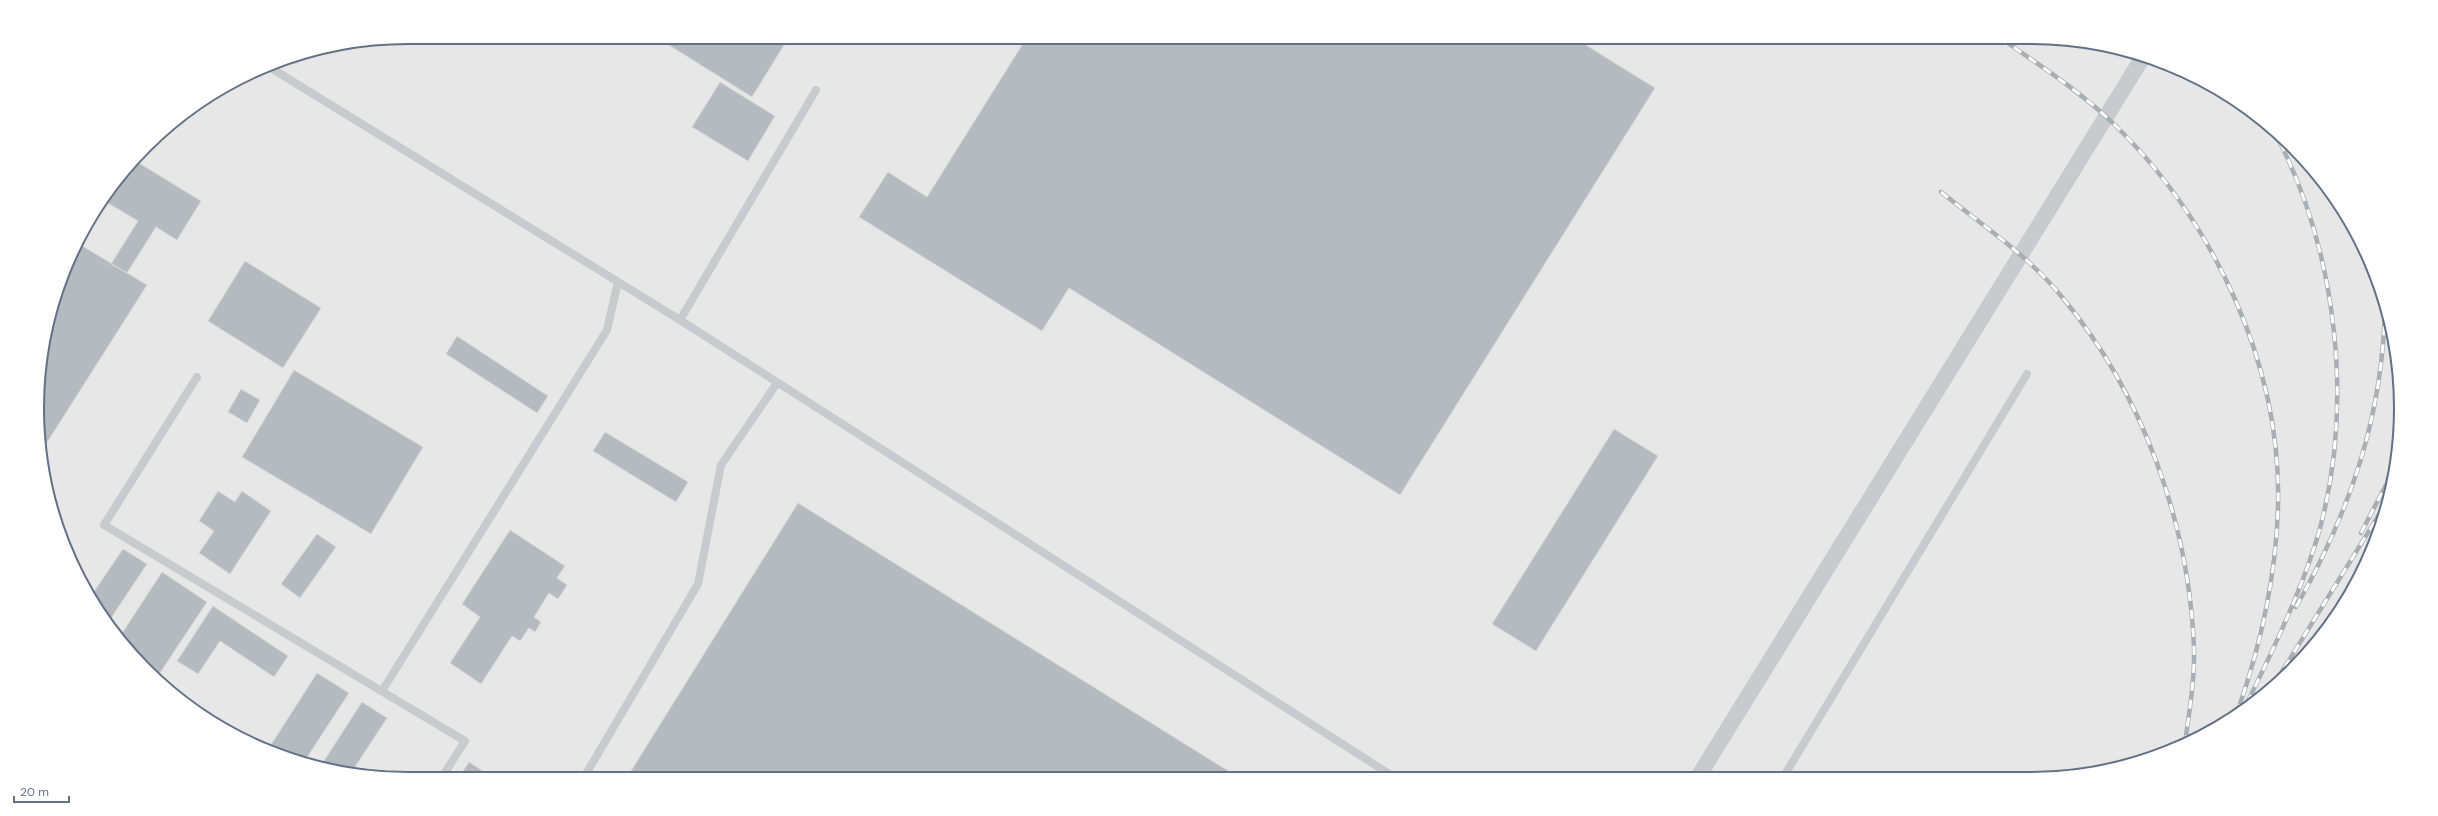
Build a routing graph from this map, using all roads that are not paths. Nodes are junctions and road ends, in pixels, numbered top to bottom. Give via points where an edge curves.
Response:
1 (2141, 61) edge
2 (274, 70) edge
3 (816, 90) dead end
4 (618, 282) junction
5 (680, 320) junction
6 (2027, 374) dead end
7 (197, 377) dead end
8 (777, 382) junction
9 (382, 691) junction
10 (445, 772) edge
11 (587, 772) edge
12 (1386, 772) edge
13 (1700, 772) edge
14 (1786, 772) edge

1 - 13 street
2 - 4 lane
3 - 5 lane
4 - 5 lane
4 - 9 lane via 606,330
5 - 8 lane
6 - 14 lane
7 - 9 lane via 104,525
8 - 11 lane via 721,465 698,584
8 - 12 lane
9 - 10 lane via 465,741

